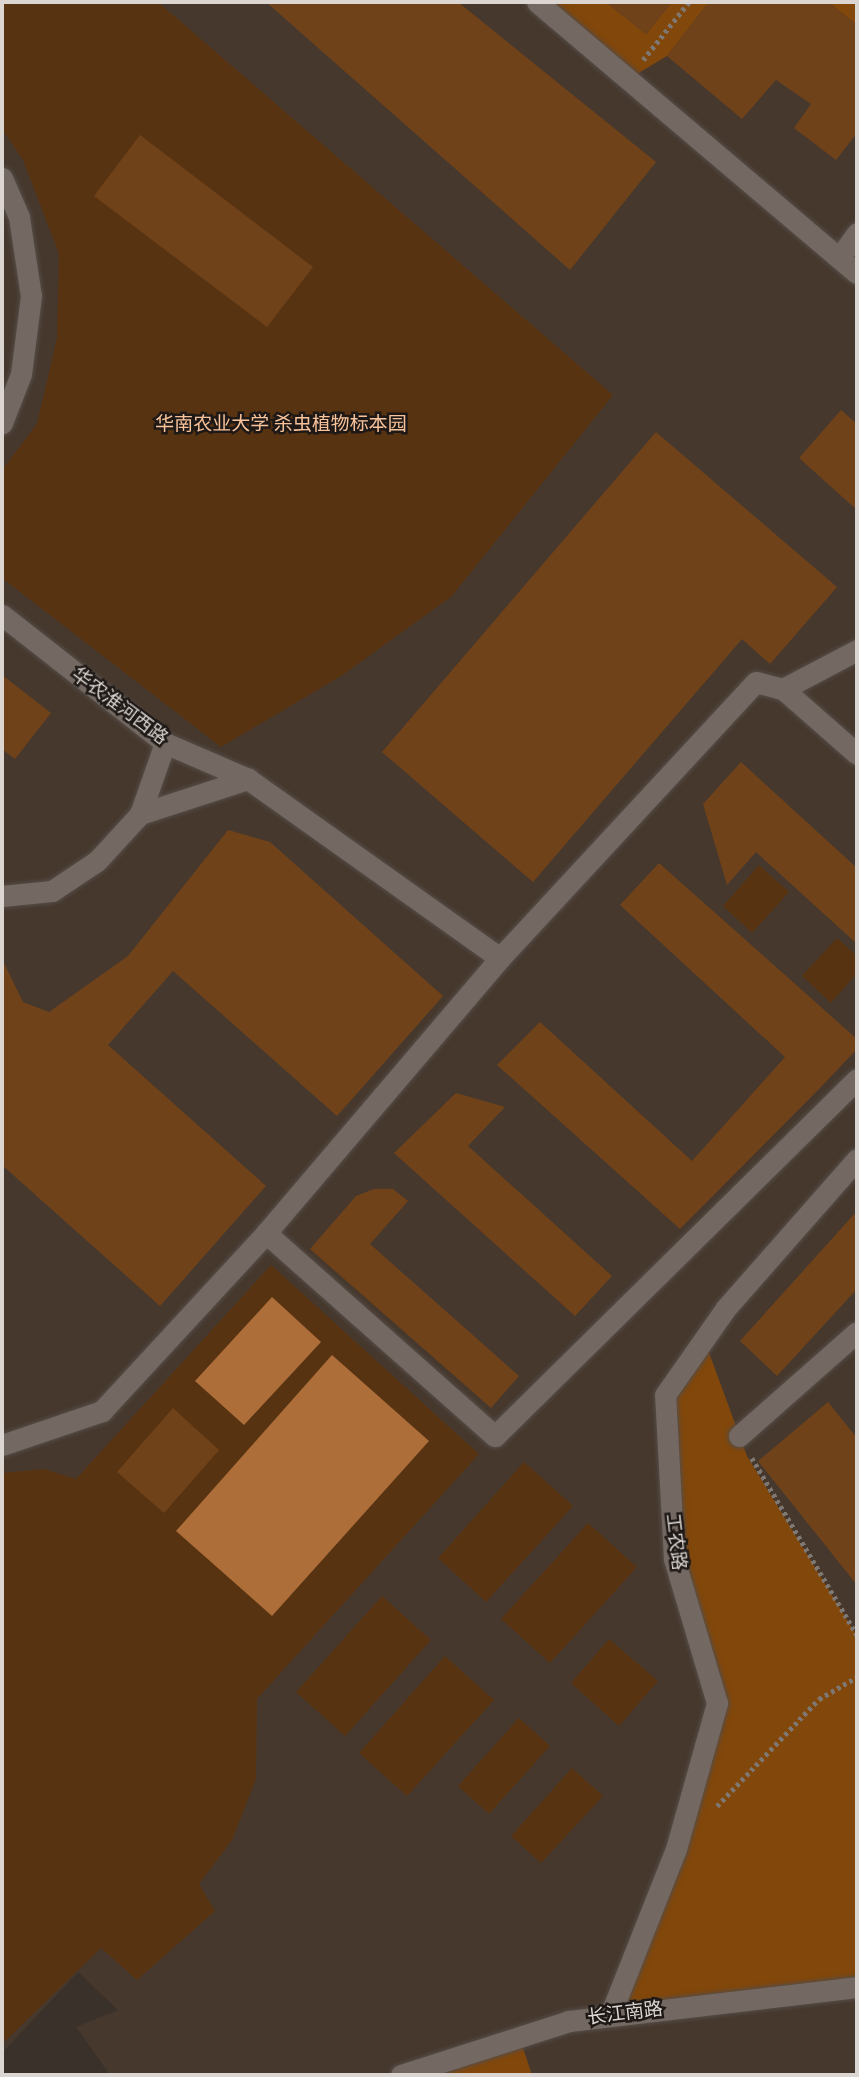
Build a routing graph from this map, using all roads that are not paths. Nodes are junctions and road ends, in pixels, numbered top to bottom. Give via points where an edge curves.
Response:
1 (537, 2) edge
2 (2, 178) edge
3 (857, 233) edge
4 (839, 258) junction
5 (857, 272) edge
6 (2, 424) edge
7 (2, 615) edge
8 (857, 650) edge
9 (783, 688) junction
10 (165, 743) junction
11 (857, 754) edge
12 (248, 779) junction
13 (140, 814) junction
14 (2, 896) edge
15 (500, 958) junction
16 (857, 1079) edge
17 (857, 1159) edge
18 (266, 1233) junction
19 (857, 1332) edge
20 (739, 1436) road end
21 (2, 1445) edge
22 (857, 1987) edge
23 (611, 2013) junction
24 (401, 2075) edge

1 - 4 street
2 - 6 street via 19,217 31,296 21,374
3 - 4 street
4 - 5 street
7 - 10 street, 华农淮河西路
8 - 9 street
9 - 11 street
9 - 15 street via 756,682
10 - 12 street, 华农淮河西路
10 - 13 street
12 - 13 street
12 - 15 street, 华农淮河西路
13 - 14 street via 97,861 52,891
15 - 18 street
16 - 18 street via 495,1436
17 - 23 street, 工农路 via 726,1308 665,1395 674,1559 717,1703 676,1849
18 - 21 street via 102,1410
19 - 20 street
22 - 23 street, 长江南路
23 - 24 street, 长江南路 via 569,2021

